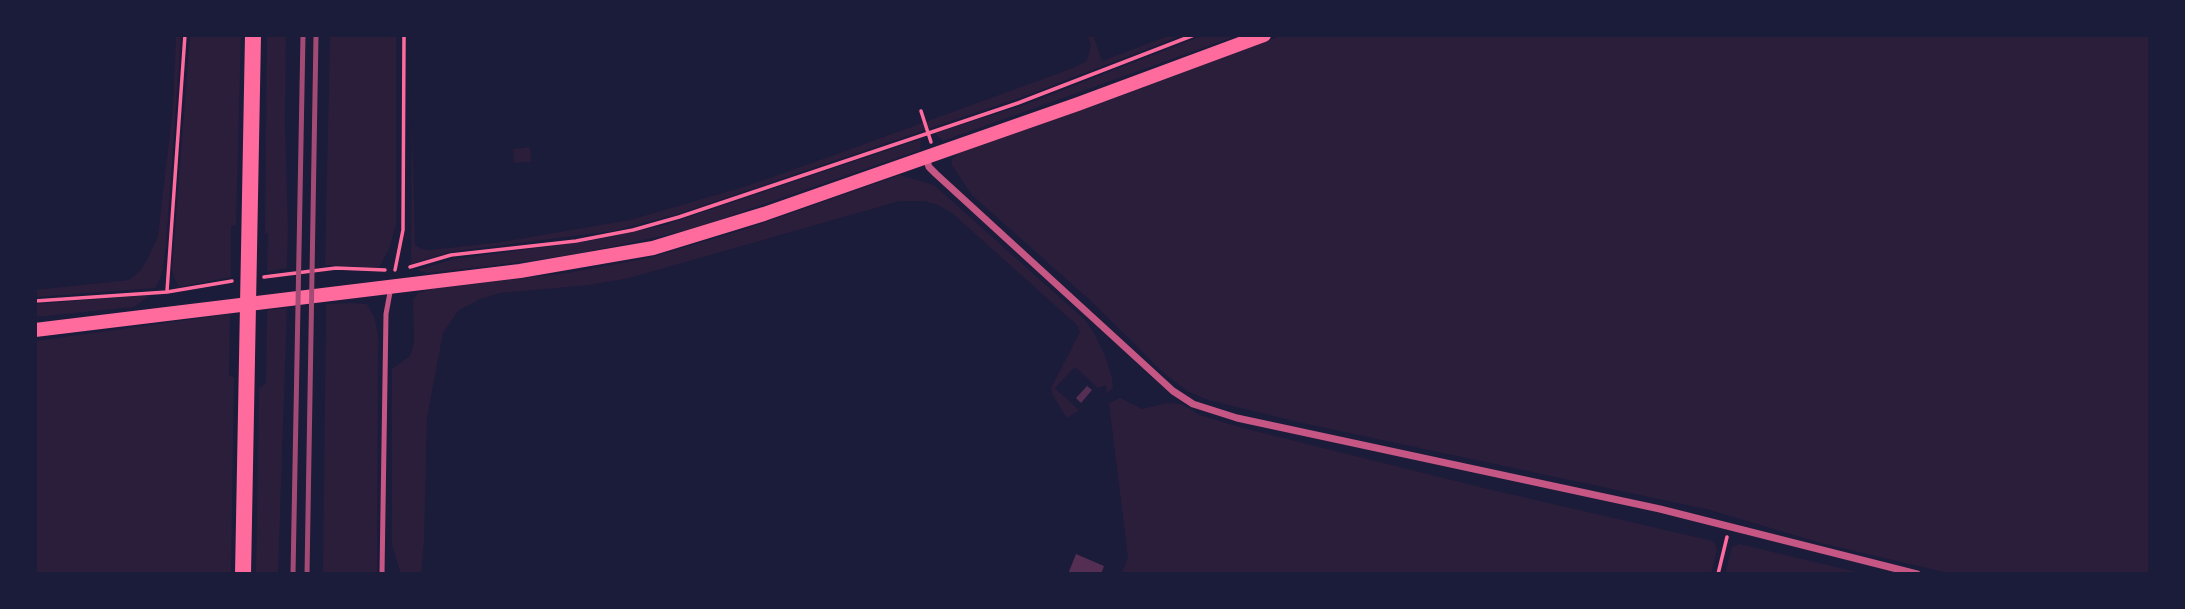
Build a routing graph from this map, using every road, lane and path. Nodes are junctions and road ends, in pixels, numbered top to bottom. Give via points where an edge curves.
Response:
1 (186, 35) edge
2 (253, 35) edge
3 (404, 35) edge
4 (1194, 35) edge
5 (1264, 35) edge
6 (921, 111) dead end
7 (927, 132) junction
8 (930, 155) junction
9 (395, 270) junction
10 (254, 278) dead end
11 (240, 280) dead end
12 (391, 286) junction
13 (167, 292) junction
14 (35, 301) edge
15 (169, 313) junction
16 (35, 330) edge
17 (1729, 528) junction
18 (243, 574) edge
19 (382, 574) edge
20 (1718, 574) edge
21 (1917, 574) edge

1 - 13 path
2 - 18 highway
3 - 9 path via 403,230
4 - 7 path via 1018,103
5 - 8 main road
6 - 7 path
7 - 8 path
7 - 9 path via 633,230 451,255
8 - 12 main road via 721,229 653,248 570,264
8 - 17 street via 929,167 936,174 1173,391 1193,404 1237,418
9 - 10 path via 337,268
9 - 12 path
11 - 13 path
12 - 15 main road
12 - 19 lane via 386,314
13 - 14 path
13 - 15 path
15 - 16 main road
17 - 20 path
17 - 21 street

